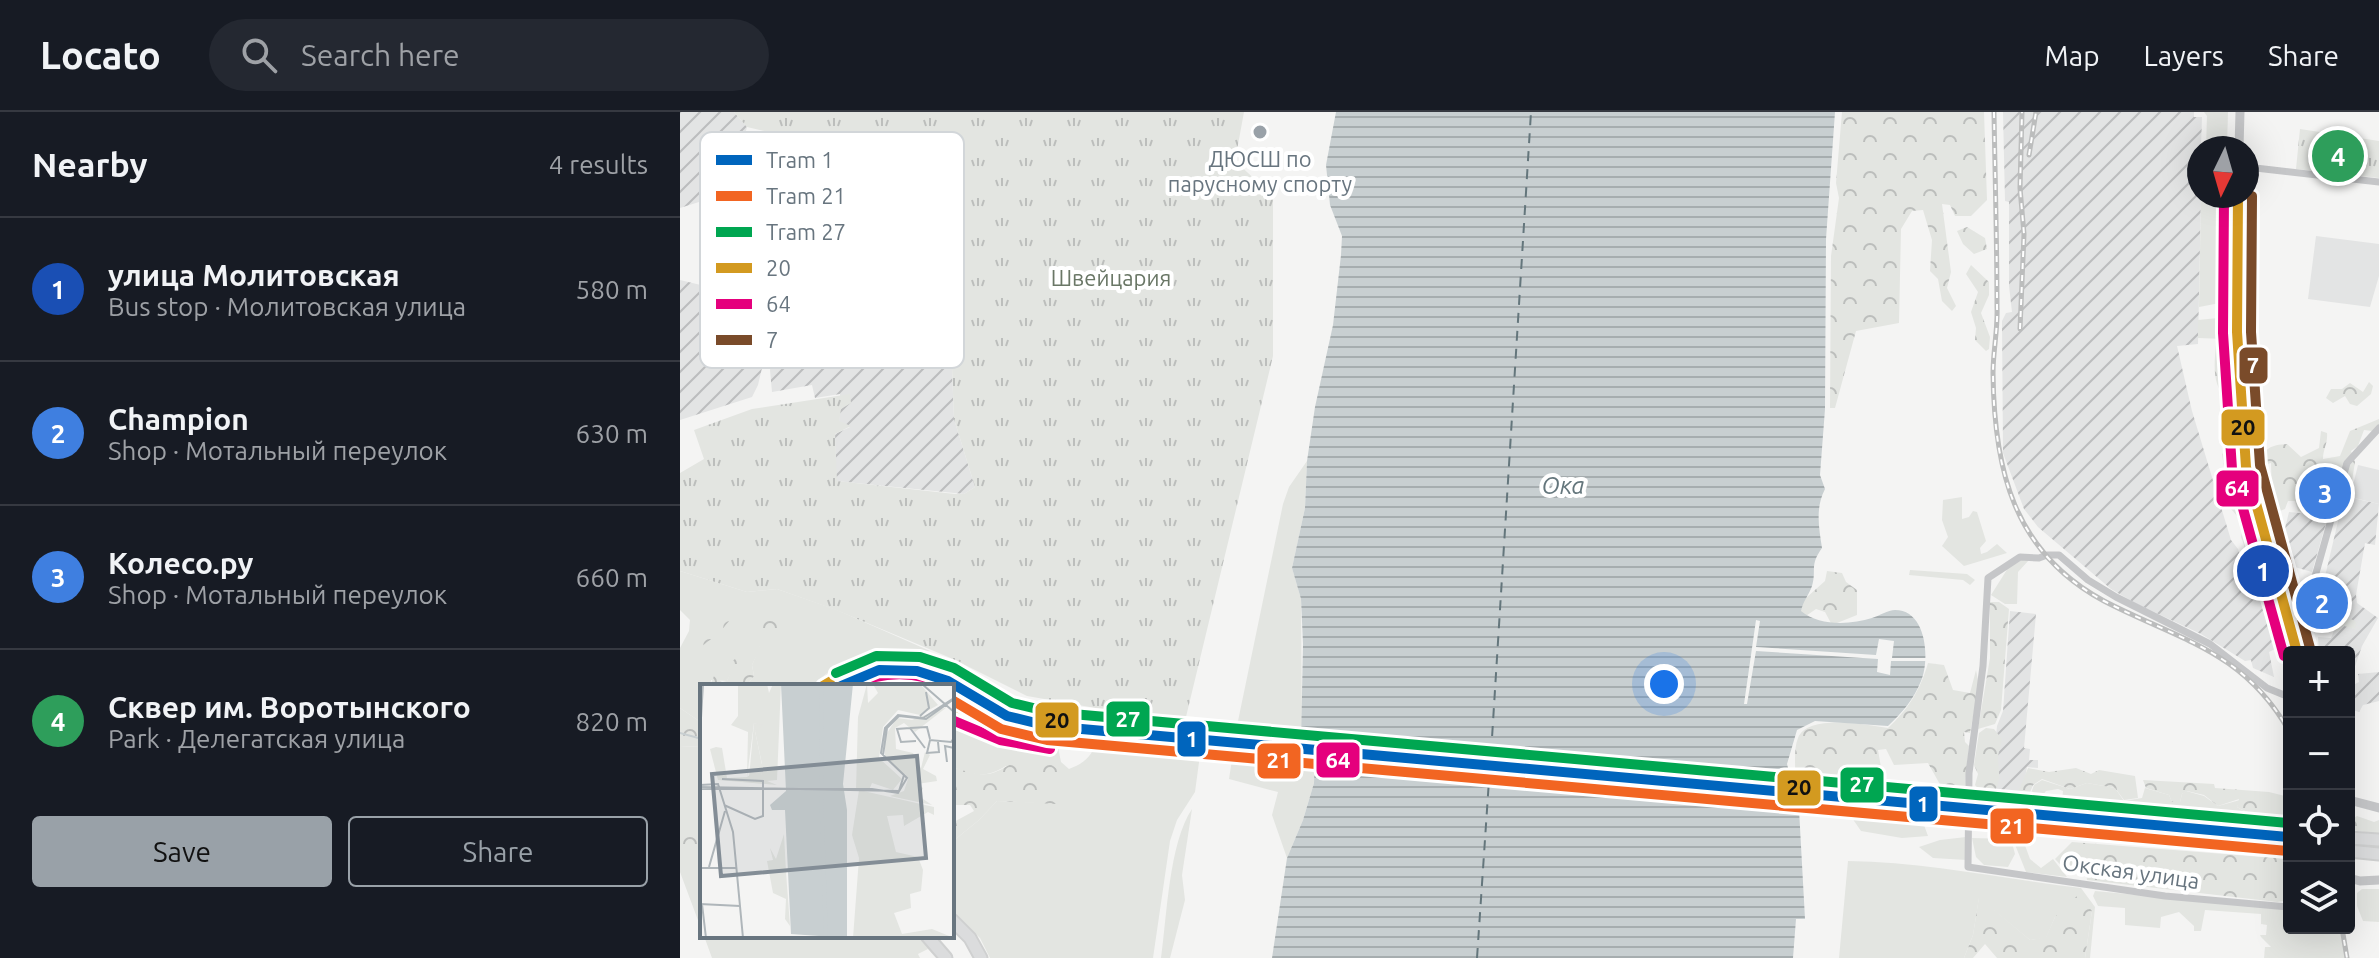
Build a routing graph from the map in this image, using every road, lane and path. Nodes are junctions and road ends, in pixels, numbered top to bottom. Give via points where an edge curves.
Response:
1 (2240, 112) edge
2 (2239, 136) edge
3 (2259, 168) edge
4 (2379, 182) edge
5 (2238, 208) edge
6 (2379, 428) edge
7 (2279, 586) junction
8 (2311, 592) junction
9 (2295, 646) edge
10 (2297, 646) edge
11 (826, 684) edge
12 (2283, 695) edge
13 (954, 706) edge
14 (2355, 802) edge
15 (2379, 808) edge
16 (2283, 831) edge
17 (2355, 838) edge
18 (2379, 840) edge
19 (2283, 844) edge
20 (2355, 852) edge
21 (2379, 854) edge
22 (2355, 880) edge
23 (2379, 880) edge
24 (2283, 906) edge
25 (954, 922) edge
26 (929, 938) edge
27 (946, 958) edge
28 (981, 958) edge

1 - 2 street
3 - 4 street
5 - 7 street via 2237,332 2246,467
6 - 8 street via 2347,463
7 - 8 street
7 - 9 street
8 - 10 street
11 - 16 main road, bridge via 884,658 924,661 1026,713 1071,722
12 - 24 street, Окская улица via 2210,644 2088,580 2059,555 2020,557 1988,578 1969,773 1968,867 2165,896
13 - 19 main road, bridge via 1004,727 1070,737
14 - 15 street
17 - 18 main road
20 - 21 main road
22 - 23 street
25 - 28 main road
26 - 27 main road

